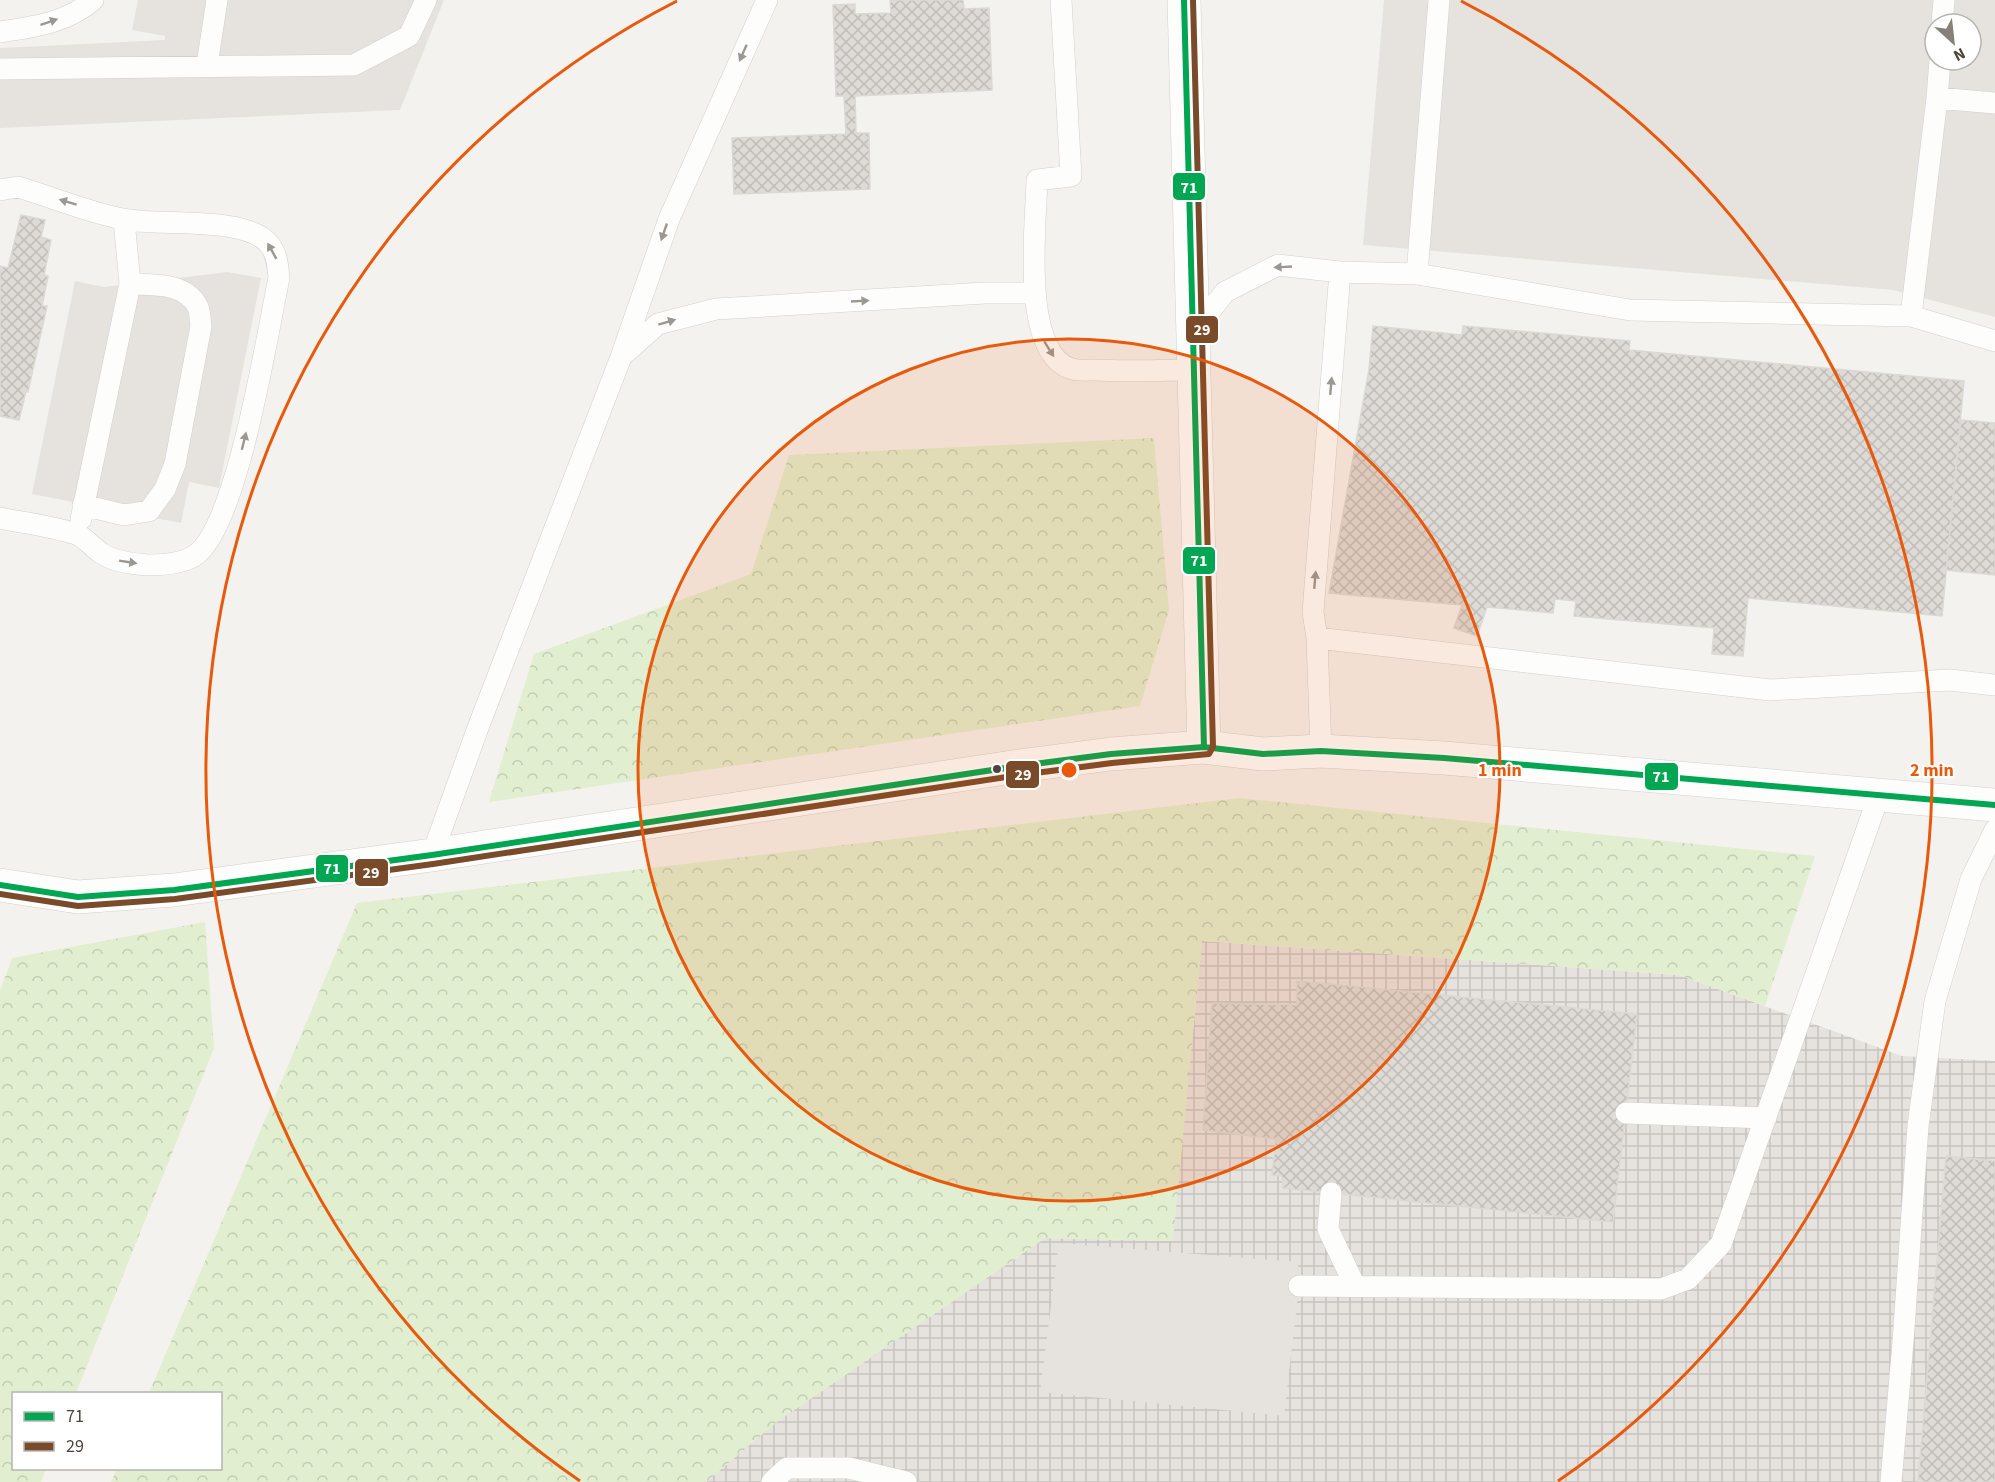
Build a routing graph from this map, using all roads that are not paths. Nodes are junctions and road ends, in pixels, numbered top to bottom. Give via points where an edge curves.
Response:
1 (93, 0) edge
2 (217, 0) edge
3 (766, 0) edge
4 (1061, 0) edge
5 (1184, 0) edge
6 (1439, 0) edge
7 (423, 1) edge
8 (0, 32) edge
9 (207, 65) junction
10 (0, 69) edge
11 (1939, 72) edge
12 (1937, 98) junction
13 (1995, 103) edge
14 (0, 190) edge
15 (124, 220) junction
16 (1341, 272) junction
17 (1417, 274) junction
18 (129, 284) junction
19 (1034, 293) junction
20 (1911, 316) junction
21 (1191, 335) junction
22 (1995, 341) edge
23 (621, 357) junction
24 (1192, 370) junction
25 (83, 505) junction
26 (0, 518) edge
27 (79, 534) junction
28 (1317, 638) junction
29 (1995, 685) edge
30 (1204, 747) junction
31 (1321, 751) junction
32 (1879, 795) junction
33 (1995, 805) edge
34 (1995, 830) edge
35 (432, 855) junction
36 (2, 891) edge
37 (1626, 1113) dead end
38 (1766, 1118) junction
39 (1331, 1193) dead end
40 (1299, 1286) dead end
41 (1355, 1286) junction
42 (771, 1482) edge
43 (906, 1482) edge
44 (1891, 1482) edge

8 -> 1 lane via 46,25 83,9
2 - 9 lane
3 -> 23 lane via 669,219
4 - 19 lane via 1071,176 1037,180
5 - 21 street
6 - 17 lane
7 - 9 lane via 409,36 354,65
9 - 10 lane
11 - 12 lane
12 - 13 lane
12 - 20 lane
15 -> 14 lane via 18,187
15 - 18 lane
27 -> 15 lane via 102,554 122,562 148,565 171,564 196,555 211,536 232,487 245,440 279,278 278,263 269,244 234,226
16 - 17 lane
16 -> 21 lane via 1278,265 1226,292
28 -> 16 lane via 1313,612
17 - 20 lane via 1630,310
18 - 25 lane
18 - 25 lane via 172,286 187,294 199,308 201,326 175,464 165,489 149,511 124,515
23 -> 19 lane via 658,324 716,309
19 -> 24 lane via 1043,340 1051,356 1071,369
20 - 22 lane
21 - 24 street
23 - 35 lane
24 - 30 street
25 - 27 lane
26 - 27 lane
28 - 29 lane via 1770,690 1950,680
28 - 31 lane
30 - 31 street via 1263,754
30 - 35 street via 1019,766
31 - 32 street
32 - 33 street
32 - 38 lane
34 - 44 lane via 1971,879 1935,1001 1918,1126
35 - 36 street via 174,890 78,897
37 - 38 lane
38 - 41 lane via 1721,1244 1688,1279 1661,1289
39 - 41 lane via 1328,1229
40 - 41 lane
42 - 43 lane via 788,1468 849,1468

